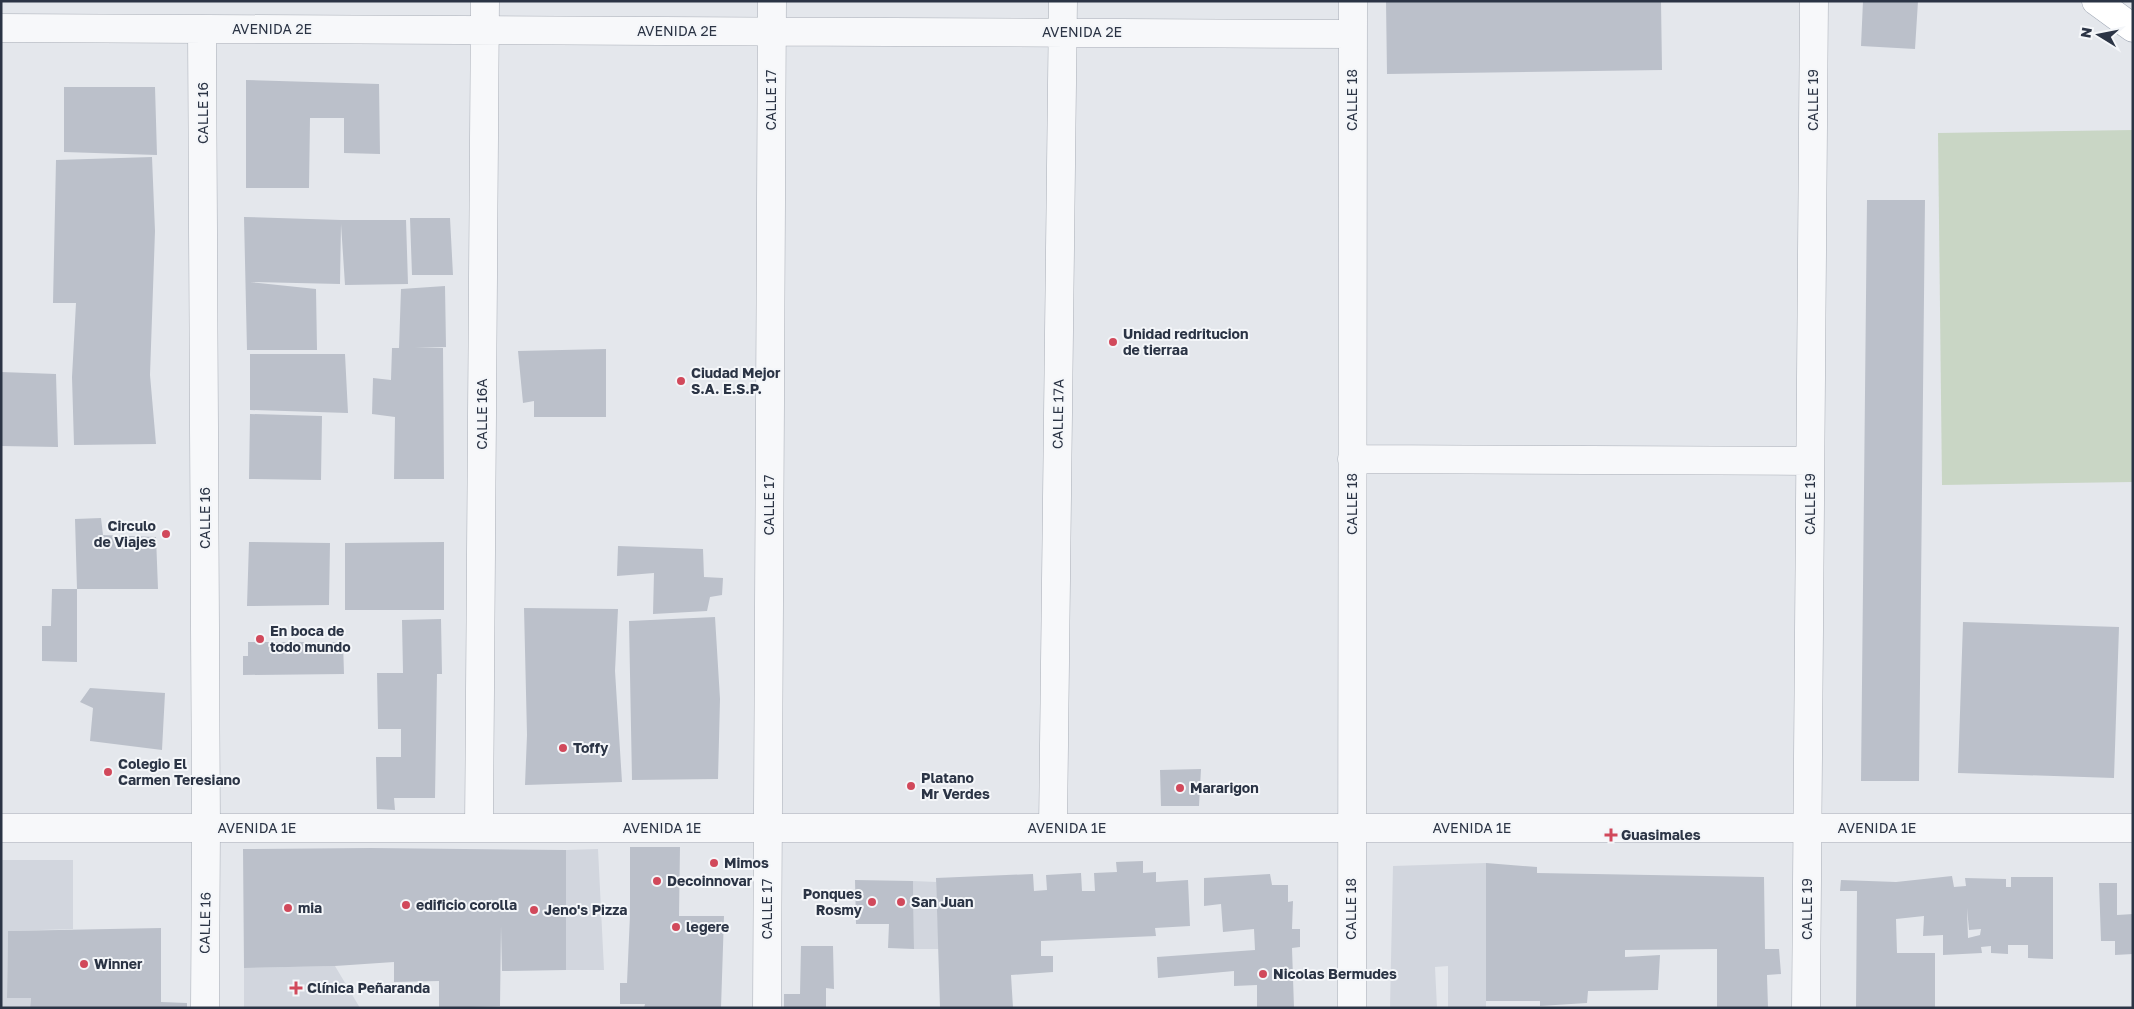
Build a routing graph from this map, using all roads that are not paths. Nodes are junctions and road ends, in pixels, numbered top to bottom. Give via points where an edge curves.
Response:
1 (486, 1) edge
2 (772, 1) edge
3 (1062, 1) edge
4 (1352, 1) edge
5 (1814, 1) edge
6 (2096, 1) edge
7 (1, 28) edge
8 (2133, 28) edge
9 (202, 29) junction
10 (485, 30) junction
11 (772, 31) junction
12 (1063, 32) junction
13 (1352, 34) junction
14 (1352, 459) junction
15 (1810, 461) junction
16 (1, 828) edge
17 (206, 828) junction
18 (479, 828) junction
19 (768, 828) junction
20 (1053, 828) junction
21 (1352, 828) junction
22 (1808, 828) junction
23 (2133, 828) edge
24 (205, 1008) edge
25 (767, 1008) edge
26 (1352, 1008) edge
27 (1806, 1008) edge

1 - 10 street, CALLE 16A
2 - 11 street, CALLE 17
3 - 12 street, CALLE 17A
4 - 13 street, CALLE 18
5 - 15 street, CALLE 19
6 - 8 main road
7 - 9 street, AVENIDA 2E
9 - 10 street, AVENIDA 2E
9 - 17 street, CALLE 16
10 - 11 street, AVENIDA 2E
10 - 18 street, CALLE 16A
11 - 12 street, AVENIDA 2E
11 - 19 street, CALLE 17
12 - 13 street, AVENIDA 2E
12 - 20 street, CALLE 17A
13 - 14 street, CALLE 18
14 - 15 street
14 - 21 street, CALLE 18
15 - 22 street, CALLE 19
16 - 17 street, AVENIDA 1E
17 - 18 street, AVENIDA 1E
17 - 24 street, CALLE 16
18 - 19 street, AVENIDA 1E
19 - 20 street, AVENIDA 1E
19 - 25 street, CALLE 17
20 - 21 street, AVENIDA 1E
21 - 22 street, AVENIDA 1E
21 - 26 street, CALLE 18
22 - 23 street, AVENIDA 1E
22 - 27 street, CALLE 19

